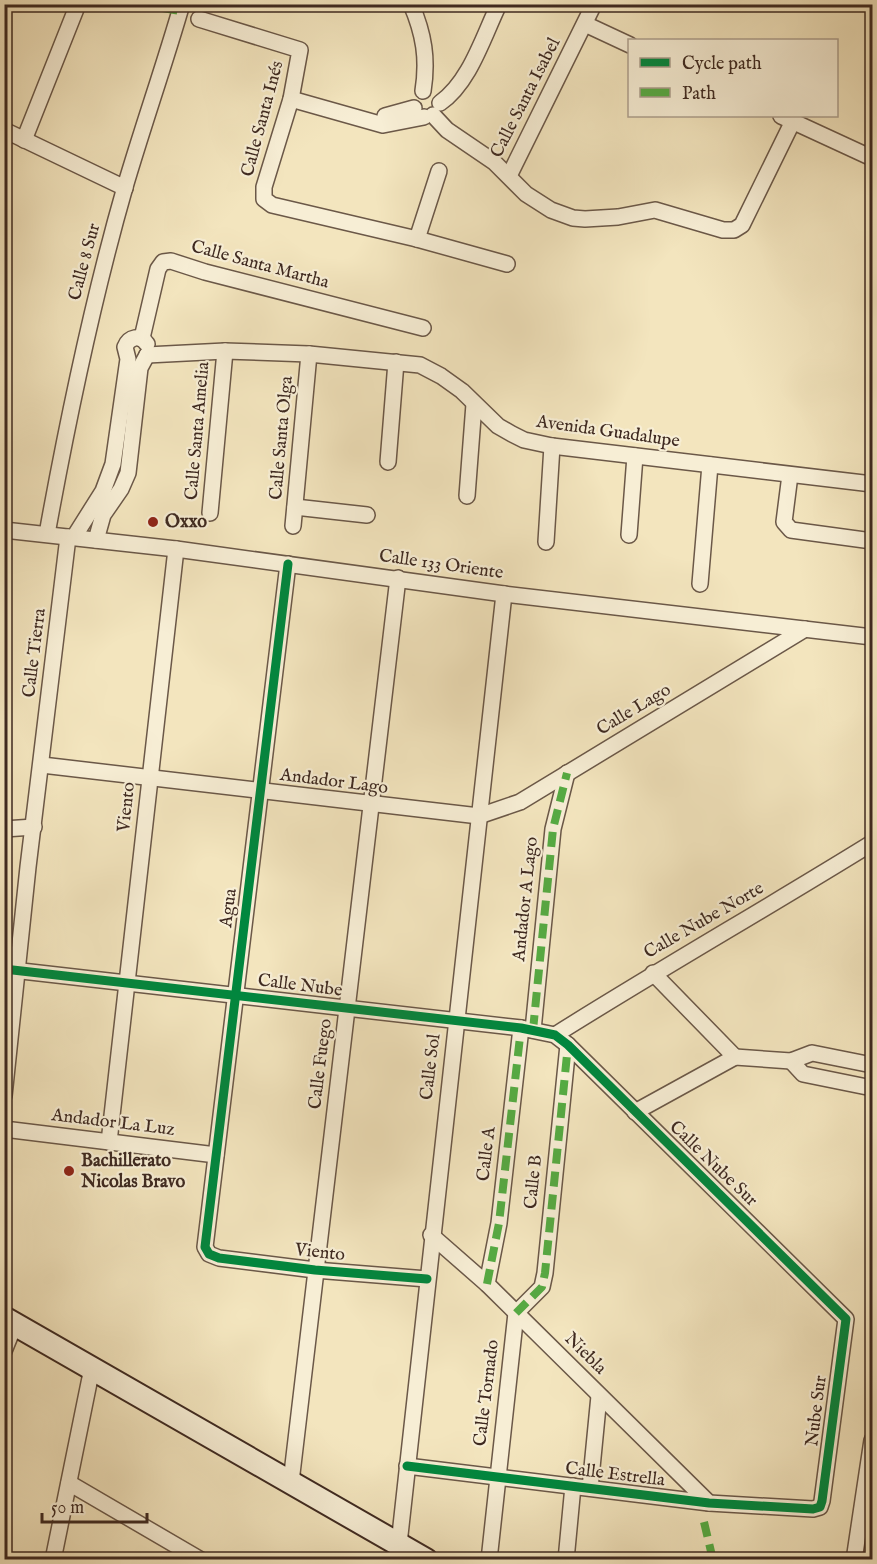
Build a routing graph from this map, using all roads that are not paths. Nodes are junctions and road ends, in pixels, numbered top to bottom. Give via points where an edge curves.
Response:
1 (78, 4) edge
2 (182, 4) edge
3 (411, 4) edge
4 (499, 4) edge
5 (594, 4) edge
6 (199, 19) dead end
7 (585, 24) junction
8 (628, 44) edge
9 (292, 94) junction
10 (428, 111) junction
11 (787, 118) edge
12 (4, 130) edge
13 (24, 140) junction
14 (873, 158) edge
15 (439, 171) dead end
16 (509, 176) junction
17 (125, 188) junction
18 (417, 239) junction
19 (507, 264) dead end
20 (423, 328) dead end
21 (137, 338) junction
22 (225, 351) junction
23 (309, 354) junction
24 (147, 355) junction
25 (396, 362) junction
26 (474, 404) junction
27 (552, 446) junction
28 (635, 456) junction
29 (388, 462) dead end
30 (710, 465) junction
31 (790, 476) junction
32 (107, 482) junction
33 (873, 484) edge
34 (121, 489) junction
35 (467, 496) dead end
36 (295, 507) junction
37 (210, 513) dead end
38 (368, 515) dead end
39 (293, 526) dead end
40 (4, 530) edge
41 (47, 534) junction
42 (630, 536) dead end
43 (71, 537) junction
44 (96, 540) junction
45 (873, 541) edge
46 (546, 542) dead end
47 (176, 549) junction
48 (288, 564) junction
49 (398, 578) junction
50 (700, 584) dead end
51 (504, 594) junction
52 (805, 629) junction
53 (873, 637) edge
54 (42, 765) junction
55 (567, 773) junction
56 (150, 777) junction
57 (260, 790) junction
58 (371, 802) junction
59 (479, 816) junction
60 (34, 827) junction
61 (4, 829) edge
62 (873, 843) edge
63 (11, 969) edge
64 (653, 973) junction
65 (127, 982) junction
66 (235, 995) junction
67 (347, 1008) junction
68 (456, 1021) junction
69 (527, 1029) junction
70 (555, 1035) junction
71 (568, 1045) junction
72 (735, 1058) junction
73 (791, 1061) junction
74 (873, 1065) edge
75 (873, 1088) edge
76 (4, 1096) edge
77 (635, 1112) junction
78 (4, 1129) edge
79 (109, 1142) junction
80 (216, 1155) junction
81 (431, 1235) junction
82 (209, 1254) joint
83 (315, 1270) junction
84 (428, 1279) junction
85 (487, 1284) junction
86 (516, 1313) junction
87 (846, 1319) joint
88 (10, 1321) edge
89 (5, 1348) edge
90 (92, 1368) junction
91 (598, 1396) junction
92 (873, 1440) edge
93 (407, 1466) junction
94 (496, 1477) junction
95 (291, 1482) junction
96 (69, 1483) junction
97 (573, 1486) junction
98 (590, 1488) junction
99 (709, 1503) junction
100 (820, 1507) joint
101 (399, 1544) junction
102 (53, 1560) edge
103 (201, 1560) edge
104 (426, 1560) edge
105 (489, 1560) edge
106 (566, 1560) edge
107 (854, 1560) edge

1 - 13 street
2 - 17 street, Calle 8 Sur
3 - 10 street via 425,47 423,91 434,93
4 - 10 street via 462,79 451,95
5 - 7 street, Calle Santa Isabel
6 - 9 street, Calle Santa Inés via 300,50
7 - 8 street
7 - 16 street, Calle Santa Isabel
9 - 10 street via 383,125
9 - 18 street, Calle Santa Inés via 264,187 264,199 272,206
10 - 16 street
11 - 14 street
11 - 16 street via 742,225 734,230 655,210 573,219 526,194
12 - 13 street
13 - 17 street
15 - 18 street
17 - 41 street, Calle 8 Sur via 76,383
18 - 19 street
20 - 21 street, Calle Santa Martha via 171,261 163,262 158,269
21 - 24 street, Calle Santa Martha via 148,345
21 - 32 street via 125,347 128,359
22 - 23 street, Avenida Guadalupe
22 - 24 street, Avenida Guadalupe
22 - 37 street, Calle Santa Amelia
23 - 25 street, Avenida Guadalupe
23 - 36 street, Calle Santa Olga
24 - 34 street via 140,368 128,473
25 - 26 street, Avenida Guadalupe via 433,371
25 - 29 street
26 - 27 street, Avenida Guadalupe via 512,434
26 - 35 street
27 - 28 street, Avenida Guadalupe
27 - 46 street
28 - 30 street, Avenida Guadalupe
28 - 42 street
30 - 31 street, Avenida Guadalupe
30 - 50 street
31 - 33 street, Avenida Guadalupe
31 - 45 street via 784,522 787,527
32 - 34 street
32 - 43 street
34 - 44 street via 103,516
36 - 38 street
36 - 39 street, Calle Santa Olga
40 - 41 street, Calle 133 Oriente
41 - 43 street, Calle 133 Oriente
43 - 44 street, Calle 133 Oriente
43 - 54 street, Calle Tierra
44 - 47 street, Calle 133 Oriente
47 - 48 street, Calle 133 Oriente
47 - 56 street, Viento
48 - 49 street, Calle 133 Oriente
48 - 57 street, Agua
49 - 51 street, Calle 133 Oriente
49 - 58 street, Calle Fuego
51 - 52 street, Calle 133 Oriente
51 - 59 street, Calle Sol
52 - 53 street, Calle 133 Oriente
52 - 55 street, Calle Lago
54 - 56 street, Andador Lago
54 - 60 street, Calle Tierra
55 - 59 street, Calle Lago via 520,802
55 - 69 street, Andador A Lago via 553,829
56 - 57 street, Andador Lago
56 - 65 street, Viento
57 - 58 street, Andador Lago
57 - 66 street, Agua
58 - 59 street, Andador Lago
58 - 67 street, Calle Fuego
59 - 68 street, Calle Sol
60 - 61 street
60 - 63 street, Calle Tierra
62 - 64 street, Calle Nube Norte
63 - 65 street, Calle Nube
63 - 76 street, Calle Tierra
64 - 70 street, Calle Nube Norte
64 - 72 street
65 - 66 street, Calle Nube
65 - 79 street, Viento
66 - 67 street, Calle Nube
66 - 80 street, Agua
67 - 68 street, Calle Nube
67 - 83 street, Calle Fuego
68 - 69 street, Calle Nube
68 - 81 street, Calle Sol
69 - 70 street, Calle Nube
69 - 85 street, Calle A
70 - 71 street, Calle Nube Sur
71 - 77 street, Calle Nube Sur
71 - 86 street, Calle B via 545,1273 542,1287
72 - 73 street
72 - 77 street, Calle Nube Sur
73 - 74 street via 812,1053
73 - 75 street via 803,1074
77 - 87 street, Calle Nube Sur
78 - 79 street, Andador La Luz
79 - 80 street, Andador La Luz
80 - 82 street, Agua via 205,1247
81 - 84 street, Calle Sol
81 - 85 street, Niebla
82 - 83 street, Viento
83 - 84 street, Viento
83 - 95 street, Calle Fuego
84 - 93 street, Calle Sol
85 - 86 street, Niebla
86 - 91 street, Niebla
86 - 94 street, Calle Tornado
87 - 100 street, Nube Sur
88 - 89 street
88 - 90 main road
90 - 95 main road
90 - 96 street
91 - 98 street
91 - 99 street, Niebla
92 - 107 street
93 - 94 street, Calle Estrella
93 - 101 street, Calle Sol
94 - 97 street, Calle Estrella
94 - 105 street, Calle Tornado
95 - 101 main road
96 - 102 street
96 - 103 street
97 - 98 street, Calle Estrella
97 - 106 street
98 - 99 street, Calle Estrella
99 - 100 street, Calle Estrella
101 - 104 main road

